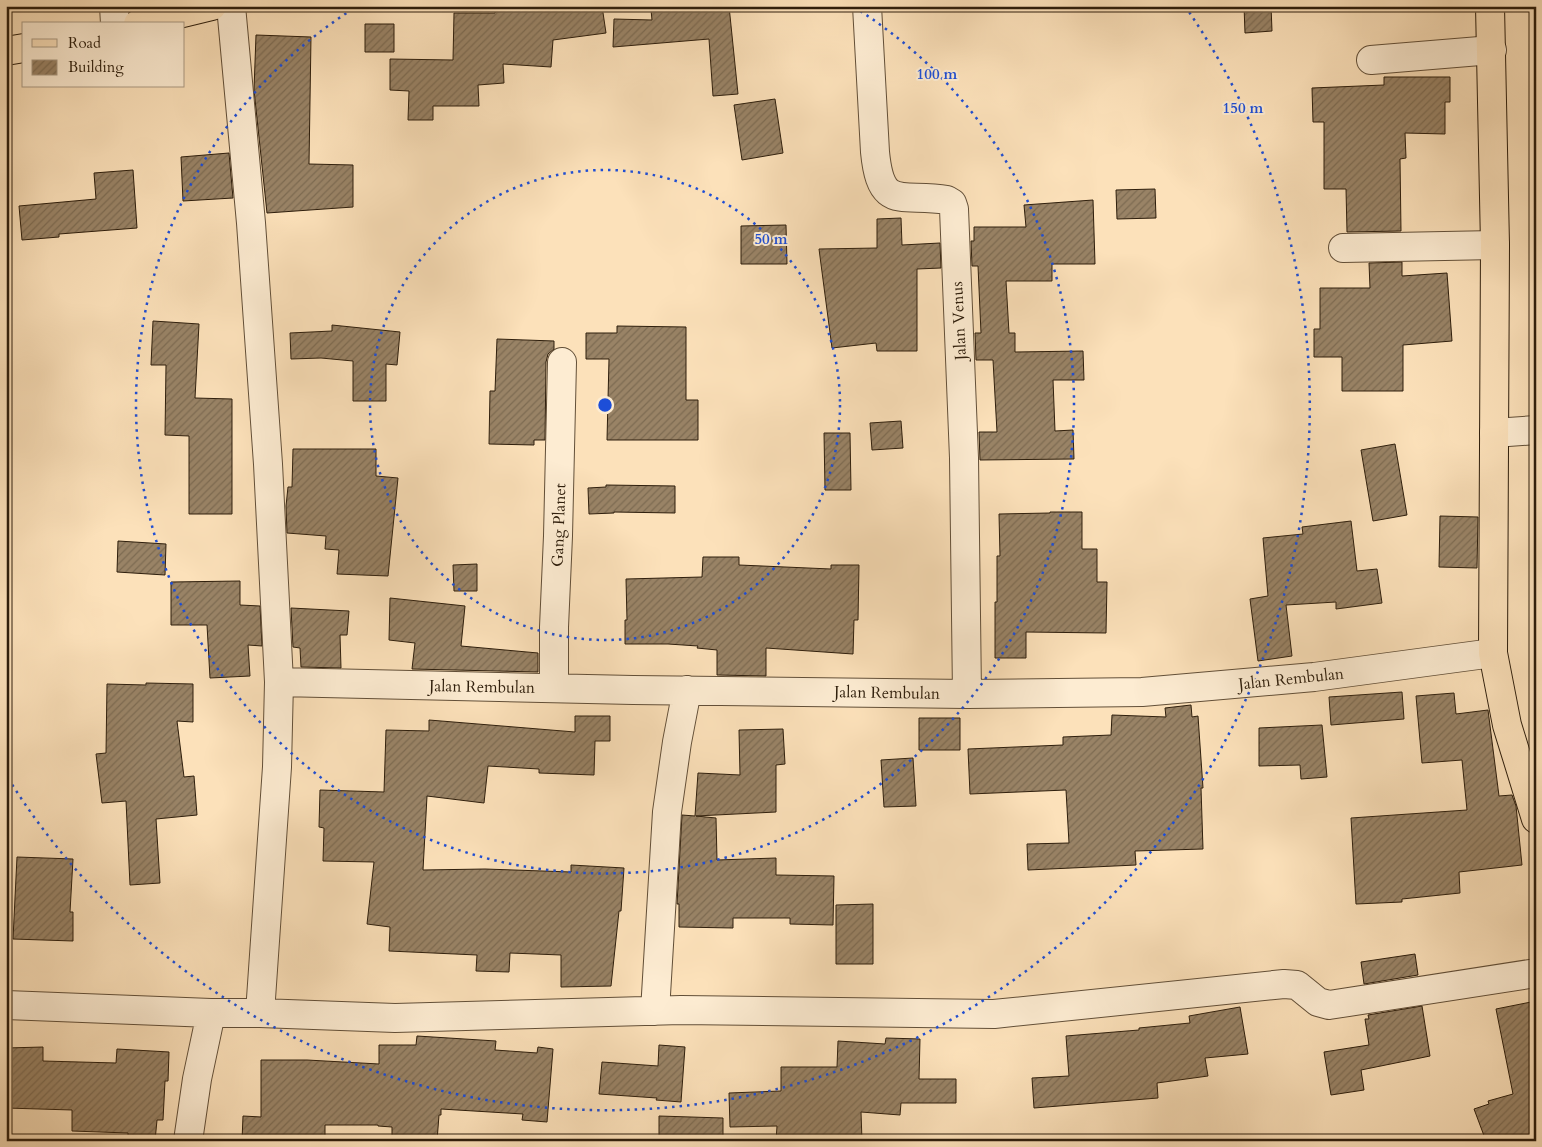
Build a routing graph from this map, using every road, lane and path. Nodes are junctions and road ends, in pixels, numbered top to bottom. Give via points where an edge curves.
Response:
1 (114, 6) edge
2 (212, 6) edge
3 (231, 6) edge
4 (866, 6) edge
5 (1490, 6) edge
6 (115, 22) edge
7 (146, 22) edge
8 (22, 48) edge
9 (1492, 50) junction
10 (6, 52) edge
11 (1371, 60) dead end
12 (1495, 246) junction
13 (1343, 248) dead end
14 (562, 362) dead end
15 (1536, 430) edge
16 (1494, 433) junction
17 (1493, 653) junction
18 (279, 682) junction
19 (554, 688) junction
20 (687, 690) junction
21 (967, 694) junction
22 (1536, 819) edge
23 (1536, 973) edge
24 (6, 1005) edge
25 (655, 1011) junction
26 (211, 1013) junction
27 (260, 1013) junction
28 (188, 1141) edge

1 - 6 street
2 - 7 main road
3 - 18 street via 251,223
4 - 21 street, Jalan Venus via 875,152 880,182 896,196 947,200 954,209 964,458
5 - 9 main road
8 - 10 main road
9 - 11 street
9 - 12 main road
12 - 13 street
12 - 16 main road
14 - 19 street, Gang Planet
15 - 16 street
16 - 17 main road
17 - 21 street, Jalan Rembulan via 1314,677 1142,692
17 - 22 main road via 1507,725
18 - 19 street, Jalan Rembulan
18 - 27 street via 277,768
19 - 20 street, Jalan Rembulan
20 - 21 street, Jalan Rembulan
20 - 25 street via 667,812
23 - 25 street via 1329,1005 1318,1002 1297,985 1284,984 994,1014
24 - 26 street
25 - 27 street via 396,1018
26 - 27 street
26 - 28 street

